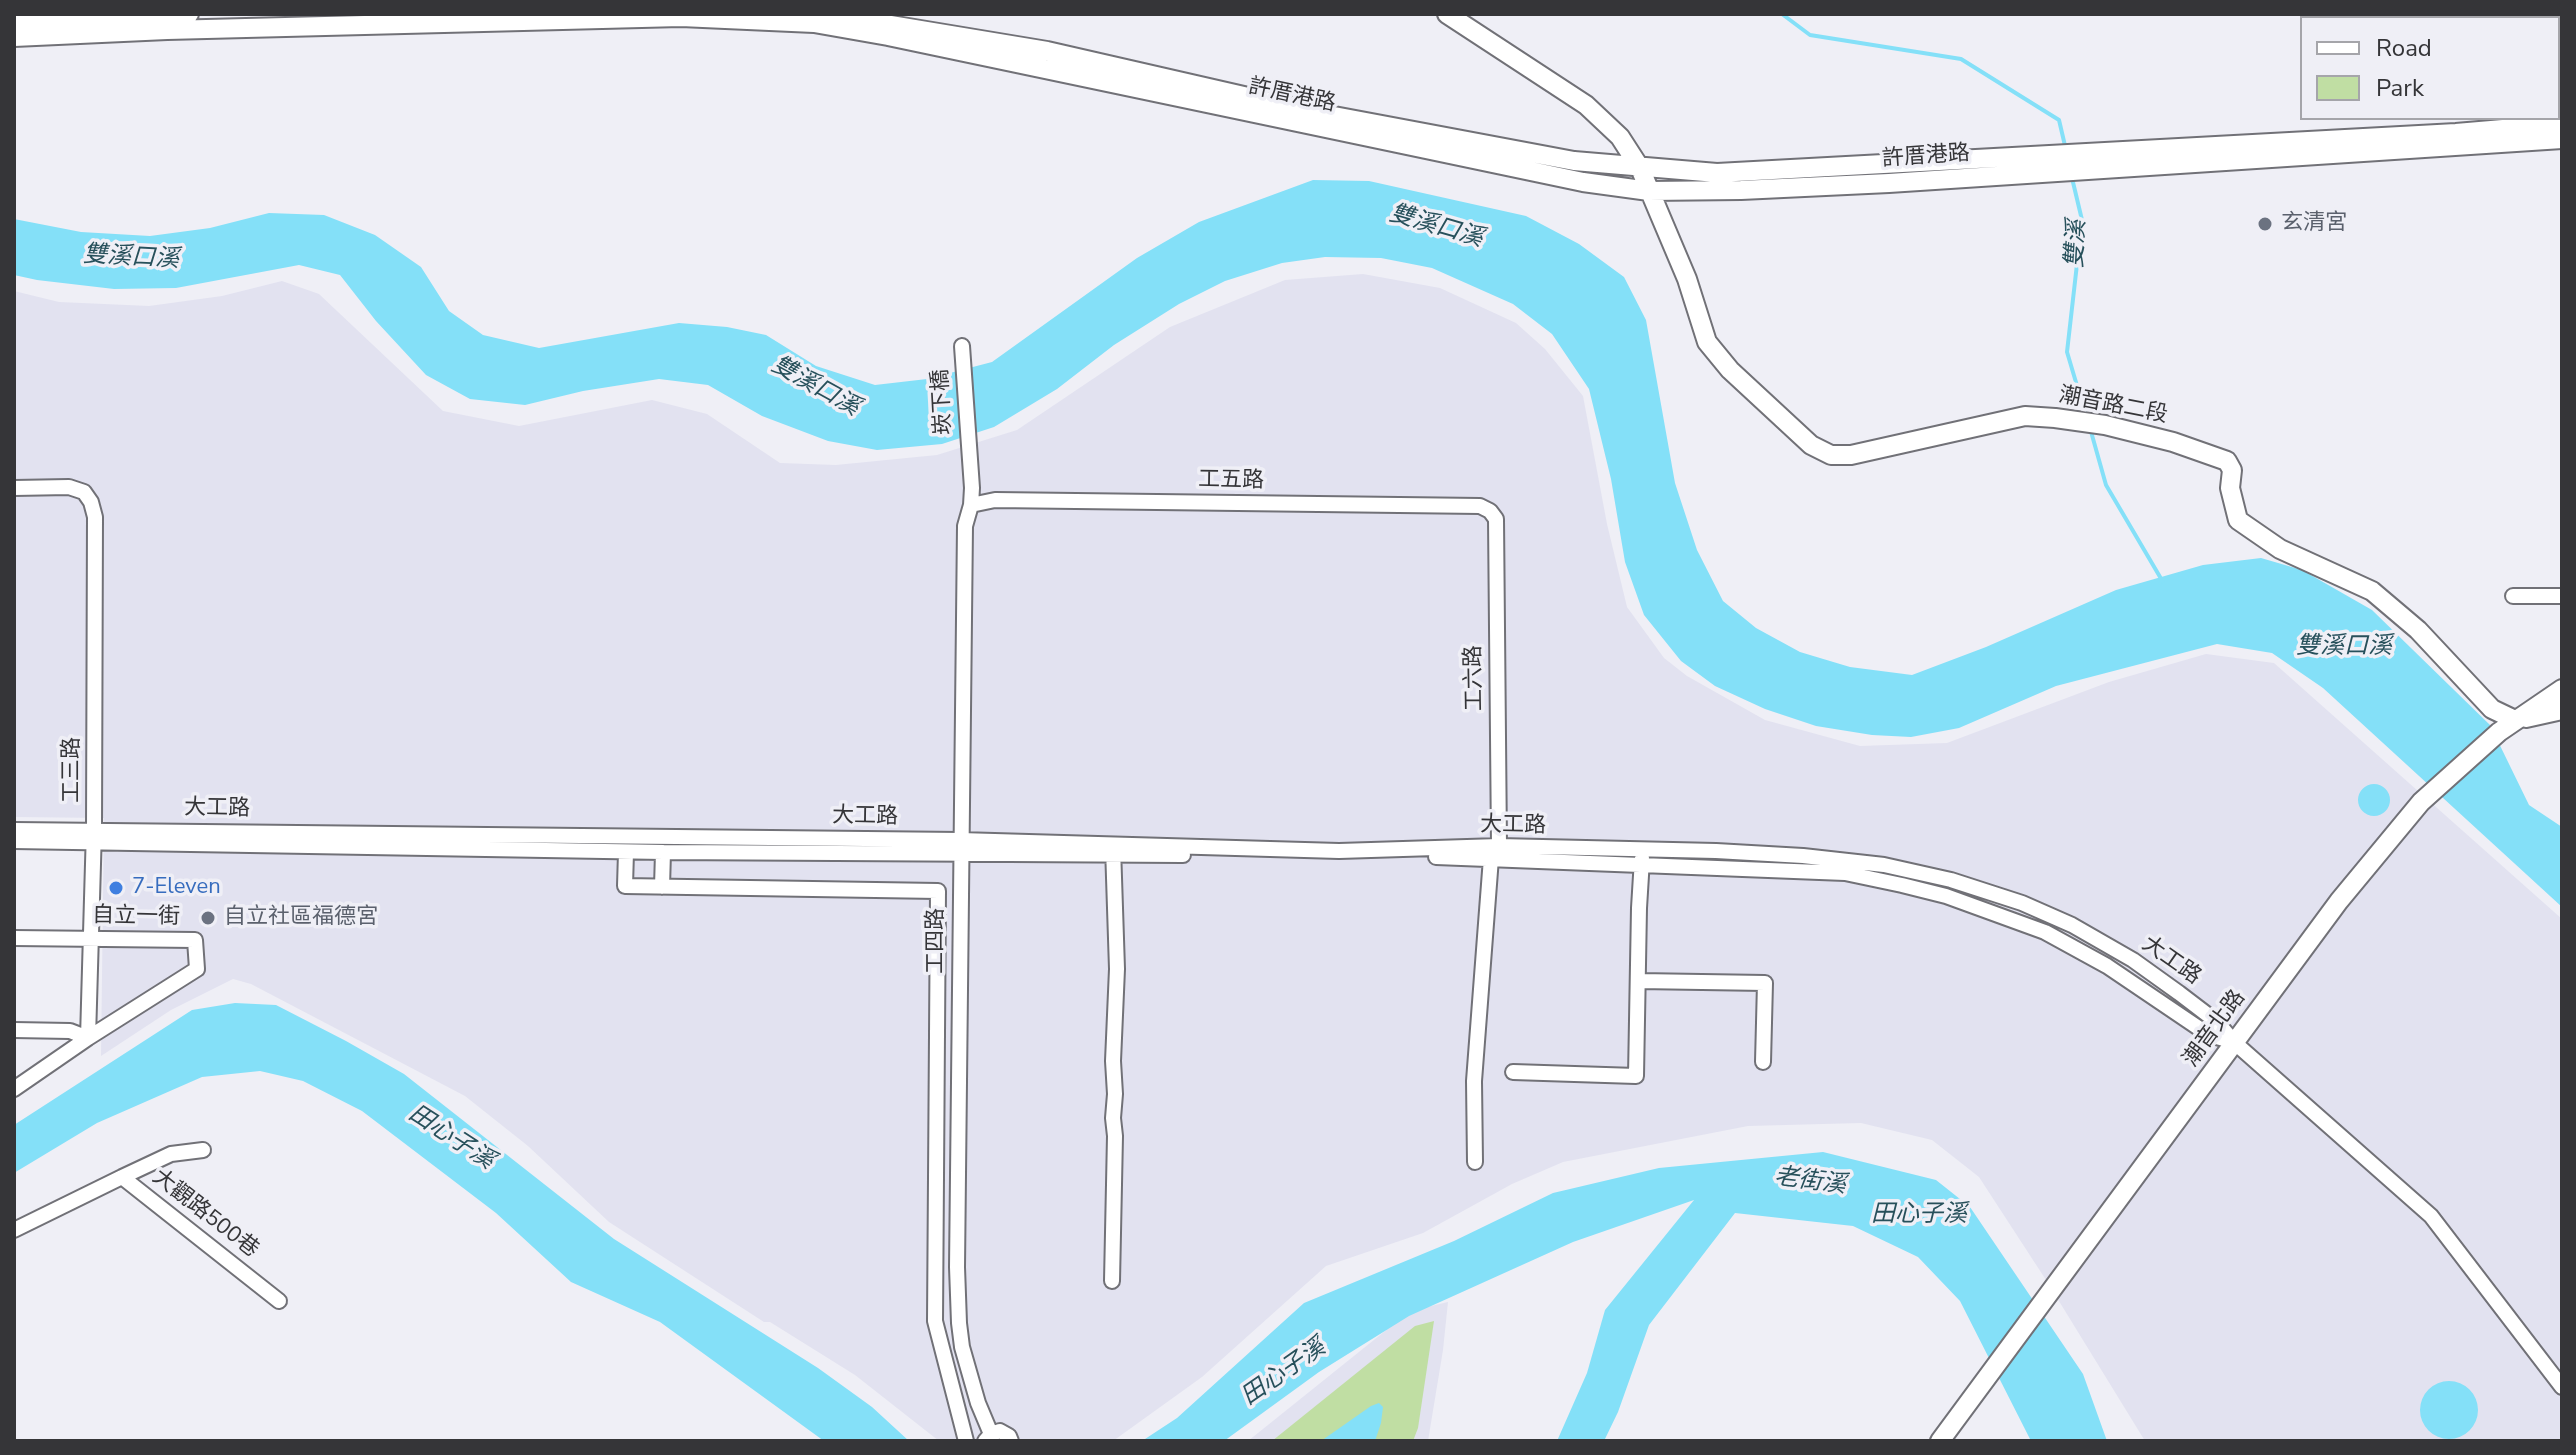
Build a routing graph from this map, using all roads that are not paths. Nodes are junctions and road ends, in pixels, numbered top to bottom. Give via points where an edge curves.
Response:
1 (189, 14) edge
2 (824, 14) edge
3 (1447, 14) edge
4 (325, 20) edge
5 (14, 21) edge
6 (847, 24) junction
7 (14, 37) edge
8 (2562, 124) edge
9 (2562, 139) edge
10 (2072, 166) junction
11 (1644, 179) junction
12 (962, 351) dead end
13 (967, 445) joint
14 (14, 488) edge
15 (971, 505) junction
16 (1490, 511) joint
17 (2513, 596) dead end
18 (2562, 596) edge
19 (2562, 689) edge
20 (2562, 710) edge
21 (2515, 720) junction
22 (14, 830) edge
23 (94, 835) junction
24 (14, 841) edge
25 (960, 846) junction
26 (1114, 848) junction
27 (626, 852) junction
28 (663, 852) junction
29 (1495, 852) junction
30 (1642, 858) junction
31 (662, 887) junction
32 (14, 938) edge
33 (92, 939) junction
34 (1639, 981) junction
35 (14, 1030) edge
36 (88, 1038) junction
37 (2235, 1043) junction
38 (1763, 1062) dead end
39 (1513, 1072) dead end
40 (14, 1089) edge
41 (203, 1150) dead end
42 (1475, 1162) dead end
43 (122, 1177) junction
44 (14, 1230) edge
45 (1112, 1281) dead end
46 (279, 1301) dead end
47 (2562, 1387) edge
48 (988, 1437) edge
49 (966, 1440) edge
50 (1011, 1441) edge
51 (1940, 1441) edge

1 - 5 street
2 - 6 street, 許厝港路
3 - 11 street, 潮音路二段 via 1586,105 1620,137
4 - 6 street, 許厝港路 via 681,17
4 - 7 street, 許厝港路
6 - 11 street, 許厝港路 via 1047,51
8 - 10 street, 許厝港路
9 - 10 street, 許厝港路
10 - 11 street, 許厝港路 via 1741,190
10 - 11 street, 許厝港路 via 2051,155
11 - 21 street, 潮音路二段 via 1687,279 1707,342 1811,445 1831,455 1851,455 2025,416 2105,425 2227,461 2238,520 2280,549 2372,591 2418,630 2492,709
12 - 13 street, 崁下橋
13 - 15 street, 工四路
14 - 23 street, 工三路 via 69,487 84,492 95,517
15 - 16 street, 工五路 via 995,500 1480,506
15 - 25 street, 工四路 via 965,526
16 - 29 street, 工六路 via 1496,519
17 - 18 street
19 - 21 street, 潮音北路
20 - 21 street
21 - 37 street, 潮音北路 via 2421,802 2339,901
22 - 23 street, 大工路
23 - 24 street, 大工路
23 - 25 street, 大工路
23 - 27 street, 大工路
23 - 33 street, 工三路
25 - 26 street, 大工路
25 - 28 street, 大工路
25 - 48 street, 工四路 via 959,1323
26 - 29 street, 大工路
26 - 45 street
27 - 28 street, 大工路
27 - 31 street via 625,886
28 - 31 street
29 - 30 street, 大工路
29 - 42 street, 工六路 via 1474,1081
30 - 34 street
30 - 37 street, 大工路 via 1803,856 1884,865 1951,880 2072,925 2133,960 2217,1022
31 - 49 street via 938,891 935,1321
32 - 33 street, 自立一街
33 - 36 street, 工三路
33 - 36 street, 自立一街 via 195,940 197,969
34 - 38 street via 1765,983
34 - 39 street via 1636,1076
35 - 36 street via 70,1031
36 - 40 street
37 - 47 street, 大工路 via 2431,1216
37 - 51 street, 潮音北路
41 - 43 street via 171,1154
43 - 44 street, 大觀路500巷
43 - 46 street, 大觀路500巷
48 - 50 street via 1000,1431

